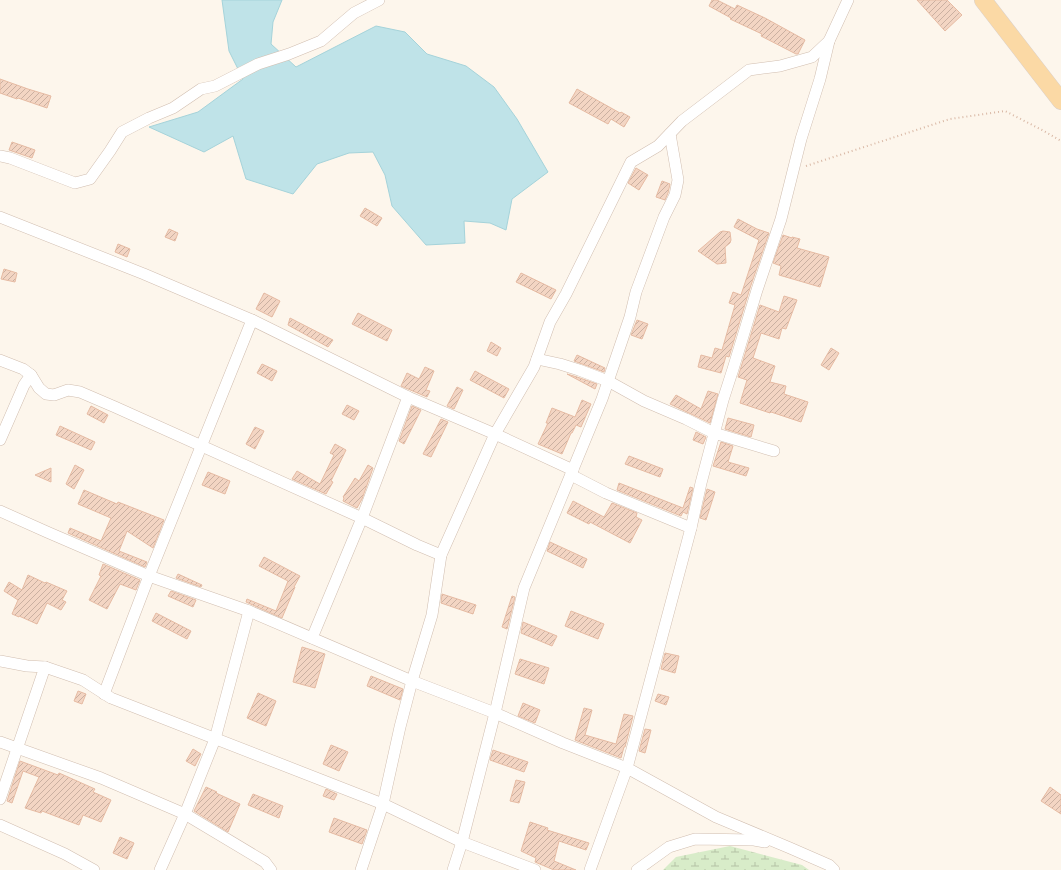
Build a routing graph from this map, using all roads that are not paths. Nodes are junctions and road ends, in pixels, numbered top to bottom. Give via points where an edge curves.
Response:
1 (379, 0) edge
2 (848, 0) edge
3 (983, 0) edge
4 (829, 41) junction
5 (1061, 100) edge
6 (670, 134) junction
7 (0, 156) edge
8 (0, 217) edge
9 (252, 320) junction
10 (0, 360) edge
11 (537, 360) junction
12 (31, 375) junction
13 (608, 381) junction
14 (408, 397) junction
15 (714, 433) junction
16 (495, 434) junction
17 (0, 440) edge
18 (201, 446) junction
19 (774, 450) dead end
20 (572, 473) junction
21 (0, 511) edge
22 (362, 518) junction
23 (691, 528) junction
24 (441, 555) junction
25 (149, 576) junction
26 (249, 611) junction
27 (312, 638) junction
28 (0, 661) edge
29 (45, 667) junction
30 (412, 681) junction
31 (104, 694) junction
32 (494, 713) junction
33 (215, 739) junction
34 (0, 742) edge
35 (18, 748) junction
36 (627, 768) junction
37 (0, 799) edge
38 (383, 804) junction
39 (185, 814) junction
40 (0, 825) edge
41 (462, 842) junction
42 (790, 848) junction
43 (94, 870) edge
44 (160, 870) edge
45 (271, 870) edge
46 (361, 870) edge
47 (453, 870) edge
48 (535, 870) edge
49 (590, 870) edge
50 (637, 870) edge
51 (834, 870) edge

1 - 7 street via 354,13 321,41 258,64 215,86 201,88 173,108 122,132 90,179 75,183
2 - 4 street
3 - 5 main road
4 - 6 street via 812,57 780,66 749,70 682,121
4 - 15 street via 781,220
6 - 11 street via 658,146 631,162 550,322
6 - 13 street via 678,180 675,195 636,292
8 - 9 street
9 - 14 street
9 - 18 street
10 - 12 street
11 - 13 street via 566,366
11 - 16 street
12 - 17 street via 24,385
12 - 18 street via 46,394 54,395 68,390 80,392
13 - 15 street via 644,401 686,418
13 - 20 street
14 - 16 street
14 - 22 street
15 - 19 street
15 - 23 street
16 - 20 street
16 - 24 street
18 - 22 street
18 - 25 street
20 - 23 street via 606,493
20 - 32 street via 524,588
21 - 25 street
22 - 24 street
22 - 27 street
23 - 36 street
24 - 30 street via 432,615
25 - 26 street
25 - 31 street
26 - 27 street
26 - 33 street
27 - 30 street
28 - 29 street
29 - 31 street via 84,680
29 - 35 street
30 - 32 street
30 - 38 street
31 - 33 street
32 - 36 street via 562,744
32 - 41 street
33 - 38 street
33 - 39 street
34 - 35 street
35 - 37 street
35 - 39 street via 101,778
36 - 42 street via 716,817
36 - 49 street
38 - 41 street
38 - 46 street
39 - 44 street
39 - 45 street via 265,862
40 - 43 street
41 - 47 street
41 - 48 street
42 - 50 street via 754,840 695,839 670,846
42 - 51 street via 829,865

